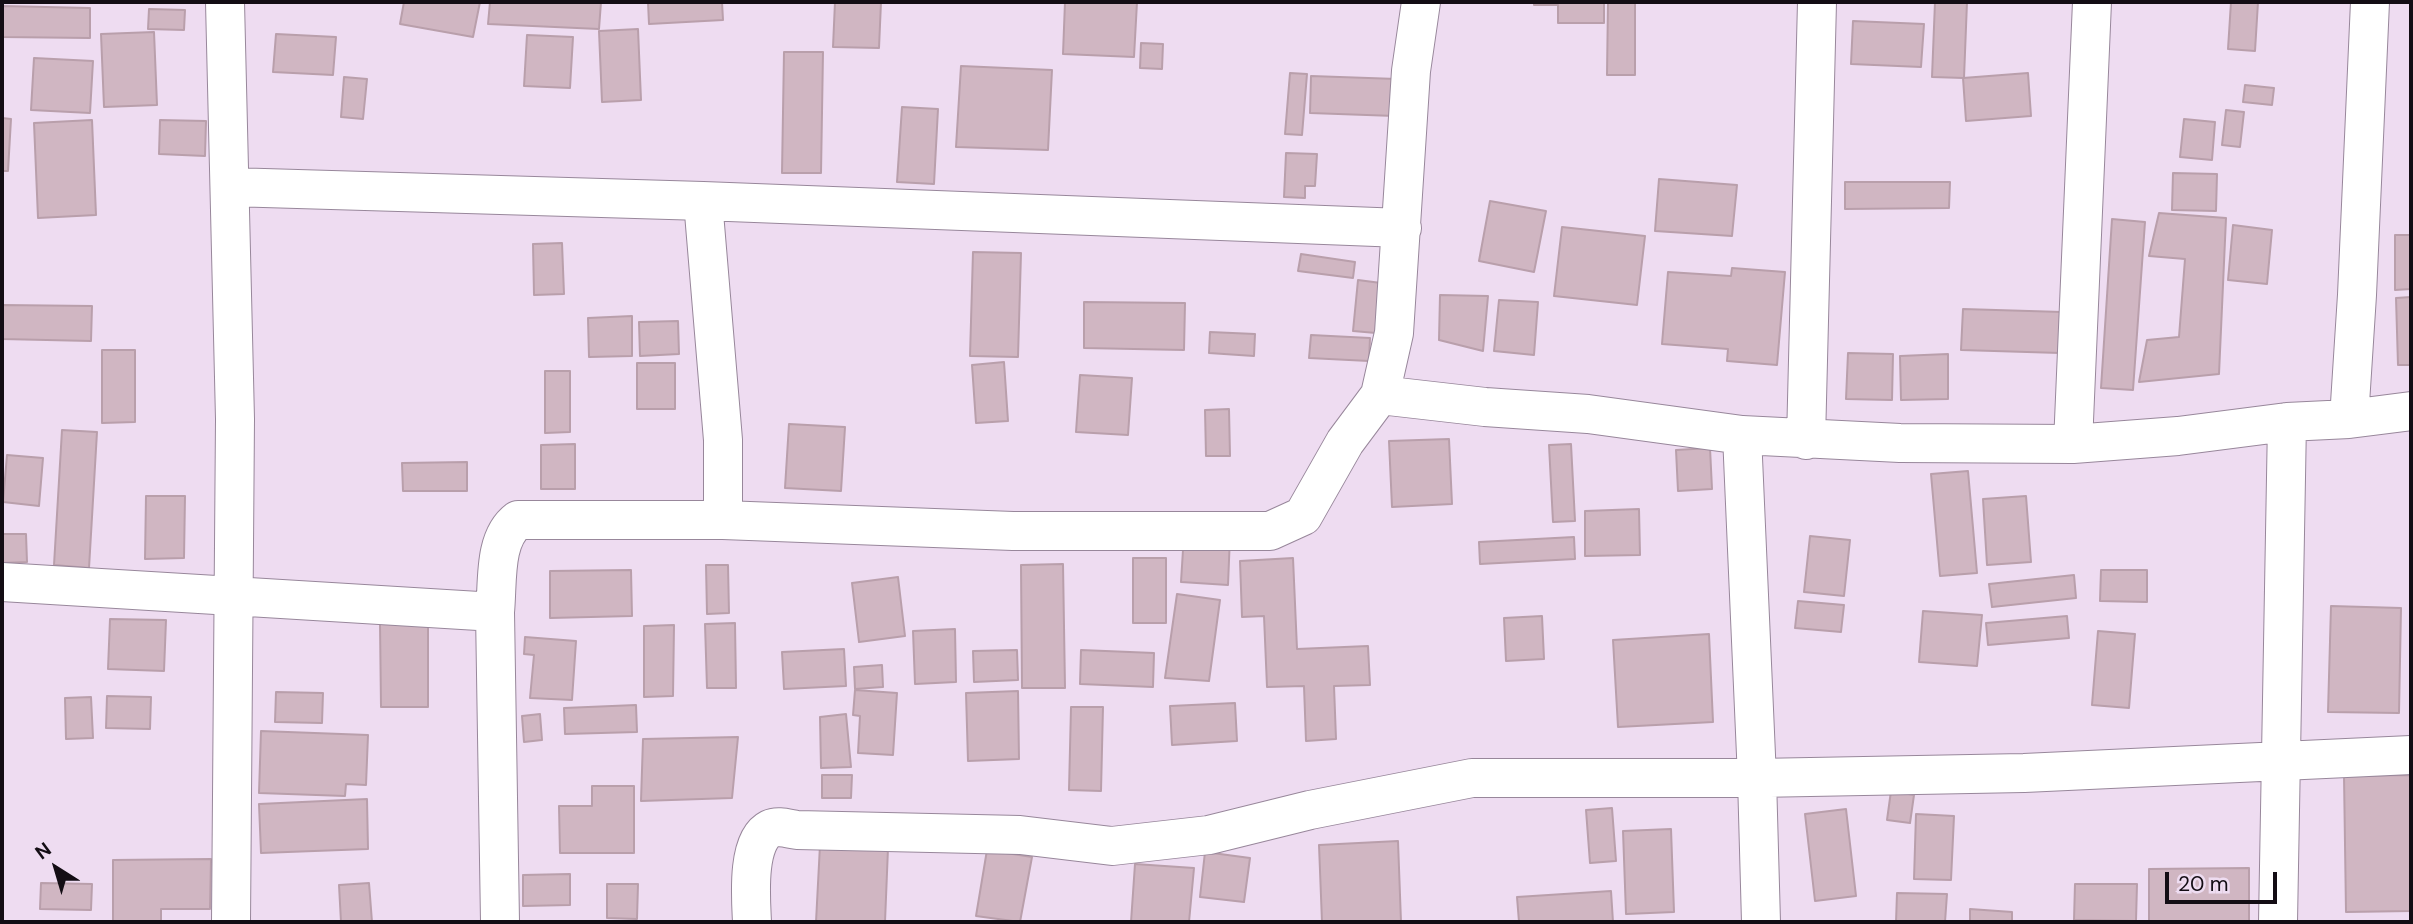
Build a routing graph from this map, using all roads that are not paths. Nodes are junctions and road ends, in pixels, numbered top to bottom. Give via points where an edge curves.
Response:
1 (225, 2) edge
2 (1422, 2) edge
3 (1817, 2) edge
4 (2092, 2) edge
5 (2370, 2) edge
6 (230, 187) junction
7 (703, 201) junction
8 (1402, 228) junction
9 (1380, 395) junction
10 (2411, 411) edge
11 (2348, 419) junction
12 (2287, 422) junction
13 (1742, 435) junction
14 (1805, 440) junction
15 (2073, 444) junction
16 (723, 520) junction
17 (2, 582) edge
18 (234, 597) junction
19 (495, 612) junction
20 (2411, 755) edge
21 (2282, 759) junction
22 (1757, 778) junction
23 (231, 922) edge
24 (500, 922) edge
25 (752, 922) edge
26 (1761, 922) edge
27 (2278, 922) edge

1 - 6 street
2 - 8 street via 1412,71
3 - 14 street
4 - 15 street
5 - 11 street
6 - 7 street
6 - 18 street
7 - 8 street
7 - 16 street via 723,440
8 - 9 street via 1394,333
9 - 13 street via 1588,414
9 - 16 street via 1345,442 1303,516 1270,531 1013,531
10 - 11 street
11 - 12 street
12 - 15 street
12 - 21 street
13 - 14 street
13 - 22 street
14 - 15 street
16 - 19 street via 518,520 501,541
17 - 18 street
18 - 19 street
18 - 23 street
19 - 24 street
20 - 21 street
21 - 22 street via 2024,773
21 - 27 street
22 - 25 street via 1472,778 1209,835 1112,846 1020,835 779,827 758,842 751,871
22 - 26 street

